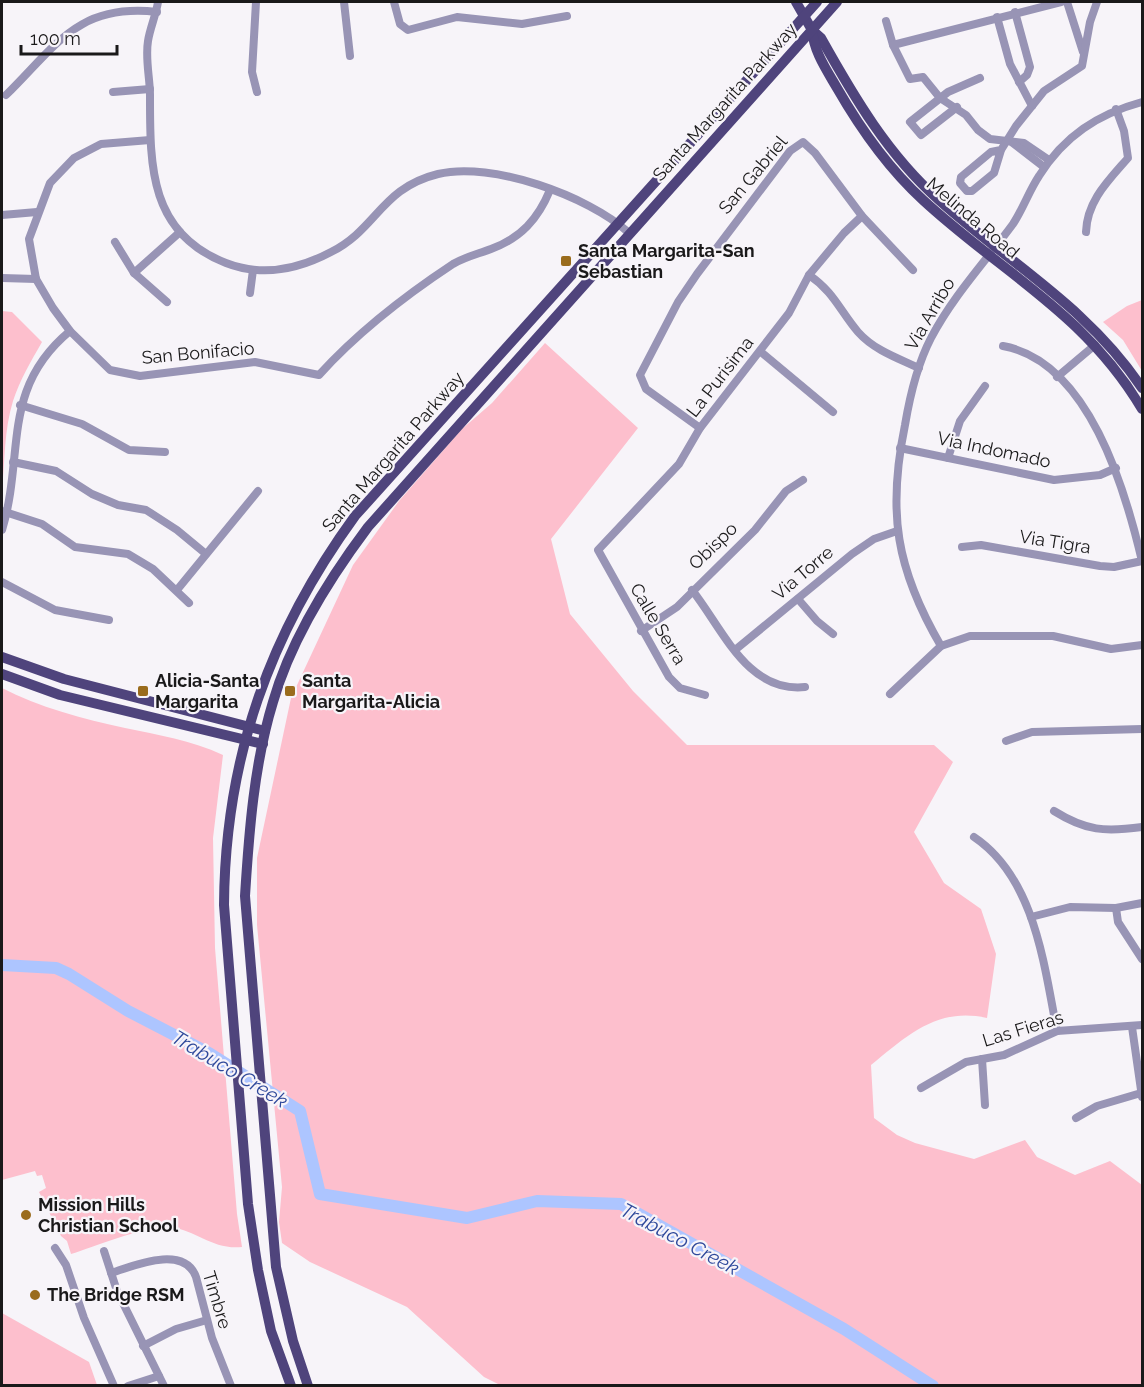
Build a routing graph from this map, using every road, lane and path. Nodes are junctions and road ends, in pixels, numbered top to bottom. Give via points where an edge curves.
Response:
1 (158, 2) edge
2 (255, 2) edge
3 (345, 2) edge
4 (394, 2) edge
5 (796, 2) edge
6 (817, 2) edge
7 (837, 2) edge
8 (1061, 2) edge
9 (1066, 2) edge
10 (1097, 2) edge
11 (157, 12) junction
12 (1015, 12) junction
13 (567, 16) dead end
14 (804, 16) junction
15 (997, 17) junction
16 (886, 21) dead end
17 (812, 30) junction
18 (893, 45) junction
19 (1084, 55) junction
20 (350, 56) dead end
21 (980, 78) dead end
22 (1019, 82) junction
23 (150, 89) junction
24 (112, 92) dead end
25 (257, 92) dead end
26 (6, 95) dead end
27 (940, 98) junction
28 (1143, 102) edge
29 (1032, 106) junction
30 (957, 107) junction
31 (1116, 109) junction
32 (1009, 139) junction
33 (150, 140) junction
34 (1001, 150) junction
35 (1047, 164) junction
36 (550, 190) junction
37 (37, 212) junction
38 (2, 215) edge
39 (862, 216) junction
40 (618, 223) junction
41 (180, 232) junction
42 (628, 232) junction
43 (1086, 232) dead end
44 (115, 242) dead end
45 (992, 250) junction
46 (253, 270) junction
47 (913, 270) dead end
48 (134, 273) junction
49 (809, 276) junction
50 (2, 278) edge
51 (36, 279) junction
52 (250, 293) dead end
53 (167, 302) dead end
54 (70, 331) junction
55 (1095, 345) junction
56 (1003, 346) dead end
57 (760, 352) junction
58 (919, 368) junction
59 (1057, 377) junction
60 (985, 386) dead end
61 (1143, 388) edge
62 (20, 405) junction
63 (1143, 409) edge
64 (833, 412) dead end
65 (700, 428) junction
66 (900, 448) junction
67 (165, 452) dead end
68 (948, 458) junction
69 (13, 462) junction
70 (1116, 468) junction
71 (803, 480) dead end
72 (258, 491) dead end
73 (4, 512) edge
74 (2, 530) edge
75 (897, 531) junction
76 (962, 547) dead end
77 (598, 552) joint
78 (206, 554) junction
79 (1142, 561) edge
80 (2, 582) edge
81 (177, 590) junction
82 (692, 590) junction
83 (798, 599) junction
84 (189, 603) dead end
85 (109, 620) dead end
86 (641, 631) junction
87 (833, 633) dead end
88 (1143, 645) edge
89 (941, 646) junction
90 (735, 650) junction
91 (2, 657) edge
92 (2, 674) edge
93 (805, 687) dead end
94 (890, 693) dead end
95 (705, 695) dead end
96 (248, 726) junction
97 (1143, 729) edge
98 (265, 731) junction
99 (245, 740) junction
100 (1006, 741) dead end
101 (263, 744) junction
102 (1054, 811) dead end
103 (1143, 827) edge
104 (974, 837) dead end
105 (1143, 903) edge
106 (1116, 908) junction
107 (1031, 917) junction
108 (1143, 959) edge
109 (1143, 1025) edge
110 (1132, 1027) junction
111 (1058, 1031) junction
112 (982, 1059) junction
113 (921, 1088) dead end
114 (1142, 1095) edge
115 (985, 1105) dead end
116 (1076, 1118) dead end
117 (55, 1248) dead end
118 (104, 1251) dead end
119 (111, 1273) junction
120 (207, 1320) junction
121 (143, 1346) junction
122 (159, 1376) junction
123 (148, 1383) edge
124 (227, 1384) edge
125 (114, 1386) edge
126 (128, 1386) edge
127 (164, 1386) edge
128 (291, 1386) edge
129 (308, 1386) edge

1 - 11 street
2 - 25 street via 252,72
3 - 20 street
4 - 13 street via 400,24 408,30 457,17 522,24
5 - 14 main road, Melinda Road
6 - 14 main road, Santa Margarita Parkway
7 - 17 main road, Santa Margarita Parkway
8 - 12 street
9 - 19 street
10 - 19 street
11 - 23 street via 148,41
11 - 26 street via 118,12 85,22 62,36
12 - 15 street
12 - 22 street via 1030,67
14 - 17 main road, Melinda Road
14 - 40 main road, Santa Margarita Parkway
15 - 18 street
15 - 22 street
16 - 18 street
17 - 42 main road, Santa Margarita Parkway
17 - 45 main road, Melinda Road via 899,159
18 - 27 street via 910,79 923,77
19 - 29 street via 1080,68 1050,86
21 - 27 street
22 - 29 street
23 - 24 street
23 - 33 street
27 - 30 street
27 - 30 street via 910,120 919,134
28 - 31 street, Via Arribo
29 - 32 street
30 - 32 street via 990,139
31 - 35 street, Via Arribo via 1076,133
31 - 43 street via 1128,158 1087,214
32 - 34 street
32 - 35 street via 1024,143
33 - 37 street, San Bonifacio via 101,144 74,158 50,183
33 - 41 street via 156,190
34 - 34 street via 994,173 967,191 960,183 961,177 991,152
35 - 45 street, Via Arribo
36 - 40 street via 591,205
36 - 46 street via 496,174 440,174 413,182 389,198 366,227 332,252 288,268
36 - 54 street, San Bonifacio via 542,208 521,233 454,264 358,337 319,375 255,362 140,376 110,370
37 - 38 street
37 - 51 street, San Bonifacio via 29,239
39 - 47 street
39 - 49 street, La Purisima
39 - 65 street, San Gabriel via 803,141 779,164 678,302 640,375 646,389
40 - 42 street
40 - 96 main road, Santa Margarita Parkway via 355,516 329,552 288,624
41 - 46 street via 210,256
41 - 48 street
42 - 98 main road, Santa Margarita Parkway via 349,552 287,663
44 - 48 street
45 - 55 main road, Melinda Road
45 - 58 street, Via Arribo via 949,308
45 - 61 main road, Melinda Road via 1090,323
46 - 52 street
48 - 53 street
49 - 57 street, La Purisima via 789,313
49 - 58 street via 830,292 867,340
50 - 51 street
51 - 54 street, San Bonifacio
54 - 62 street via 37,365
55 - 59 street
55 - 63 main road, Melinda Road
56 - 59 street via 1018,349
57 - 64 street
57 - 65 street, La Purisima
58 - 66 street, Via Arribo
59 - 70 street via 1087,412
60 - 68 street via 960,422
62 - 67 street via 82,424 129,450
62 - 69 street
65 - 77 street, La Purisima via 679,464 601,544
66 - 68 street, Via Indomado
66 - 75 street, Via Arribo
68 - 70 street, Via Indomado via 1054,480 1100,475
69 - 73 street
69 - 78 street via 56,471 92,494 118,505 146,510
70 - 79 street
71 - 82 street, Obispo via 786,491 755,530
72 - 78 street
73 - 74 street
73 - 81 street via 42,524 75,547 128,554 153,568
75 - 83 street, Via Torre via 874,539 852,554
75 - 89 street, Via Arribo via 907,575
76 - 79 street, Via Tigra via 981,545 1100,566
77 - 86 street, Calle Serra
78 - 81 street
80 - 85 street via 55,610
81 - 84 street
82 - 86 street, Obispo via 677,607
82 - 90 street
83 - 87 street
83 - 90 street, Via Torre
86 - 95 street, Calle Serra via 669,677 680,688
88 - 89 street via 1111,648 1053,636 986,635
89 - 94 street
90 - 93 street via 762,679 788,689
91 - 96 main road via 64,680
92 - 99 main road via 60,695
96 - 98 main road
96 - 99 main road, Santa Margarita Parkway
97 - 100 street via 1032,732
98 - 101 main road, Santa Margarita Parkway
99 - 101 main road
99 - 128 main road, Santa Margarita Parkway via 224,859 226,947 248,1204 272,1331
101 - 129 main road, Santa Margarita Parkway via 245,896 269,1201 281,1292
102 - 103 street via 1077,825 1099,830
104 - 107 street via 990,848 1004,866
105 - 106 street
106 - 107 street via 1070,907
106 - 108 street via 1118,922
107 - 111 street
109 - 110 street, Las Fieras
110 - 111 street, Las Fieras
110 - 114 street
111 - 112 street, Las Fieras
112 - 113 street, Las Fieras via 950,1069
112 - 115 street
114 - 116 street via 1097,1106
117 - 125 street via 66,1265
118 - 119 street
119 - 120 street, Timbre via 162,1258 191,1268
119 - 121 street
120 - 121 street via 176,1329
120 - 124 street, Timbre
121 - 122 street
122 - 123 street
122 - 127 street
123 - 126 street via 140,1380

